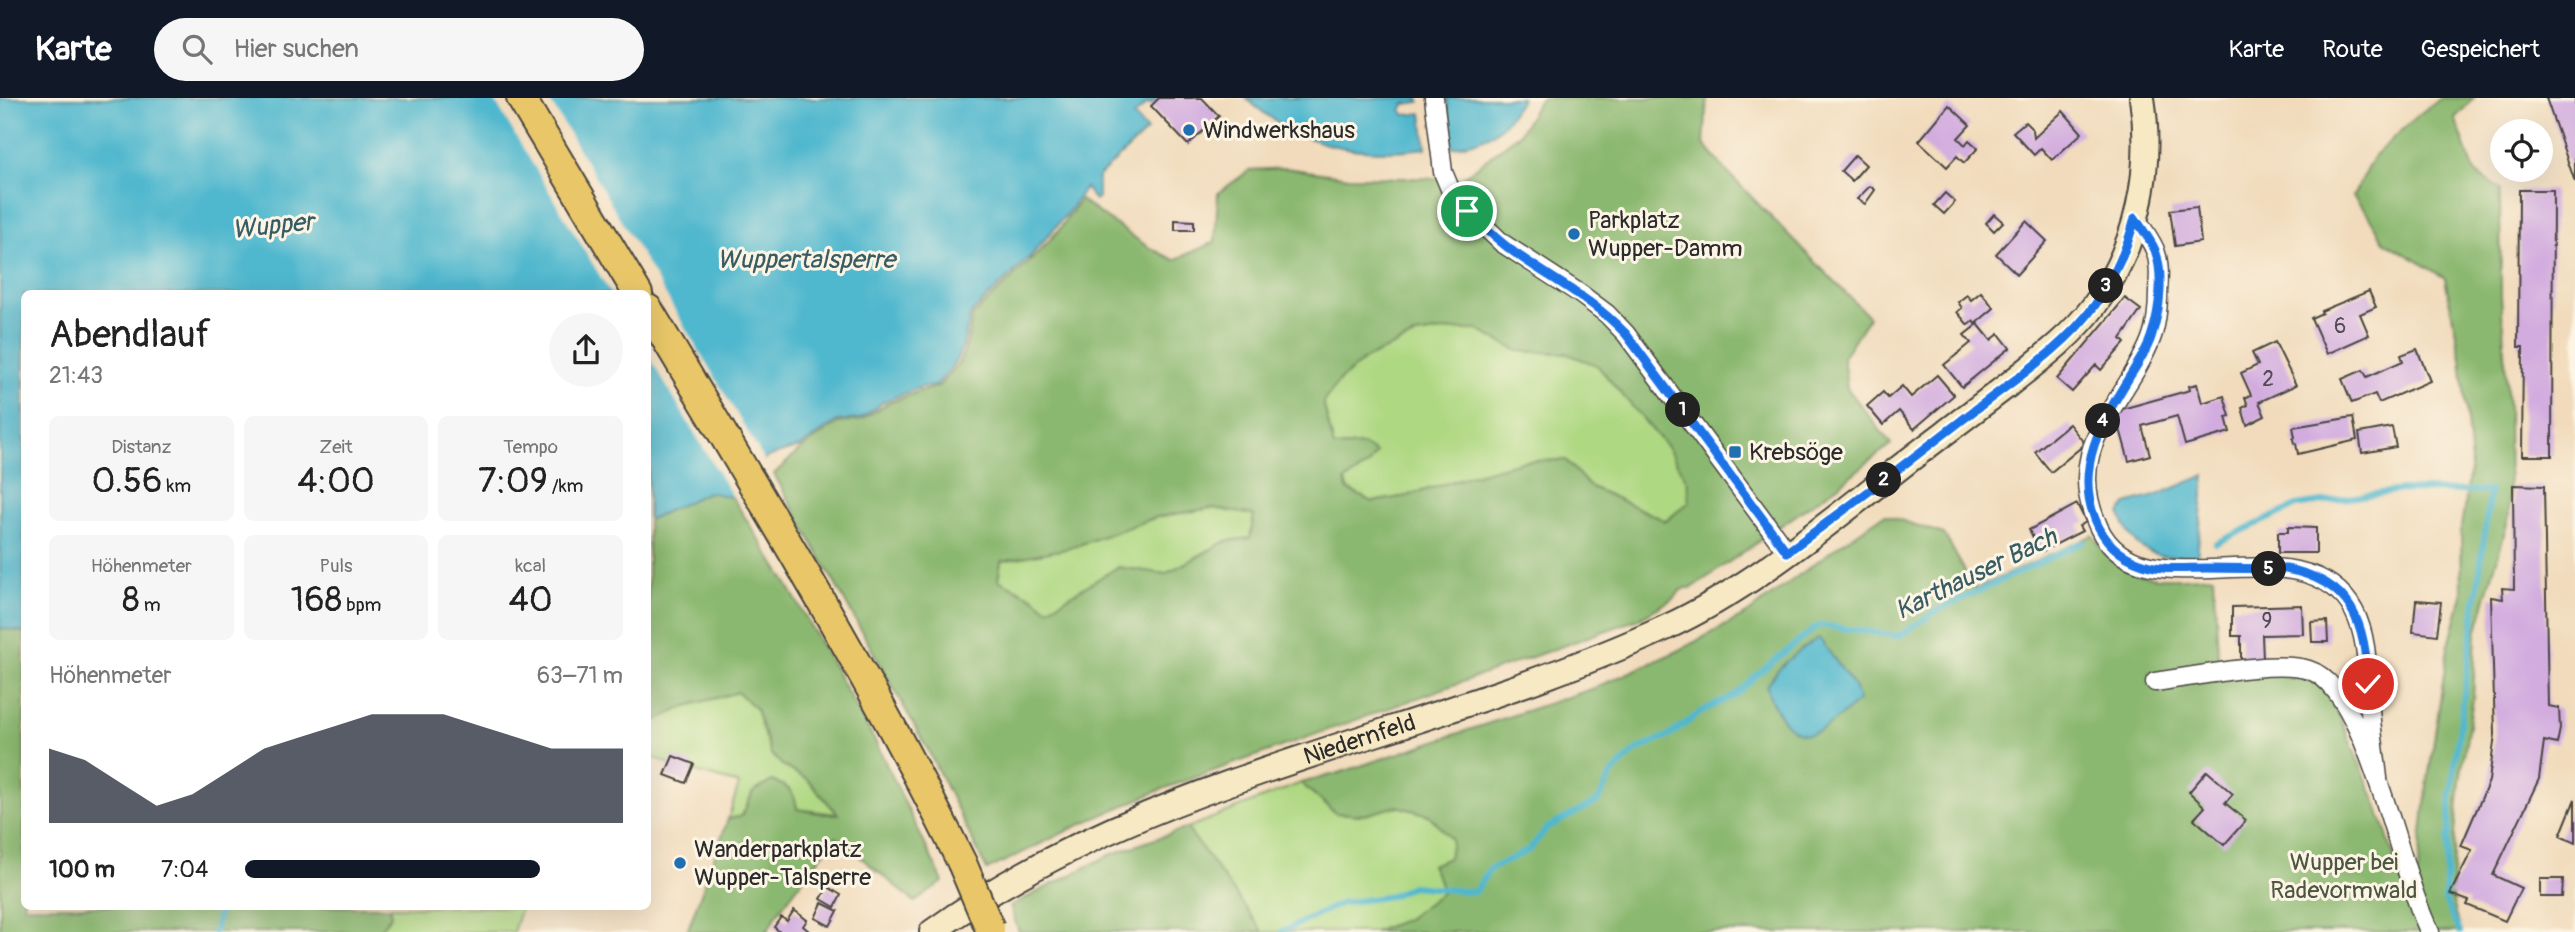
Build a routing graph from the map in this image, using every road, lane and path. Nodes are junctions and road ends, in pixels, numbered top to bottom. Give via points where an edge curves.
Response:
1 (521, 98) edge
2 (1434, 98) edge
3 (2142, 98) edge
4 (2135, 218) junction
5 (636, 290) edge
6 (651, 314) edge
7 (1787, 552) junction
8 (2155, 682) dead end
9 (2378, 778) junction
10 (991, 930) edge
11 (932, 932) edge
12 (2430, 932) edge

1 - 5 main road
2 - 7 street via 1443,172 1453,196 1502,243 1579,293 1626,334
3 - 4 street, Niedernfeld via 2145,160
4 - 7 street, Niedernfeld via 2125,250 2100,296 2062,341
4 - 9 street via 2156,255 2157,316 2147,347 2094,441 2087,486 2096,521 2114,550 2145,565 2286,569 2315,576 2339,592 2355,612 2363,640
6 - 10 main road, bridge via 875,693
7 - 11 street, Niedernfeld via 1692,614 1590,660 1282,765 1091,839 1040,863
8 - 9 street via 2276,667 2310,670 2327,679 2339,695
9 - 12 street via 2408,878

